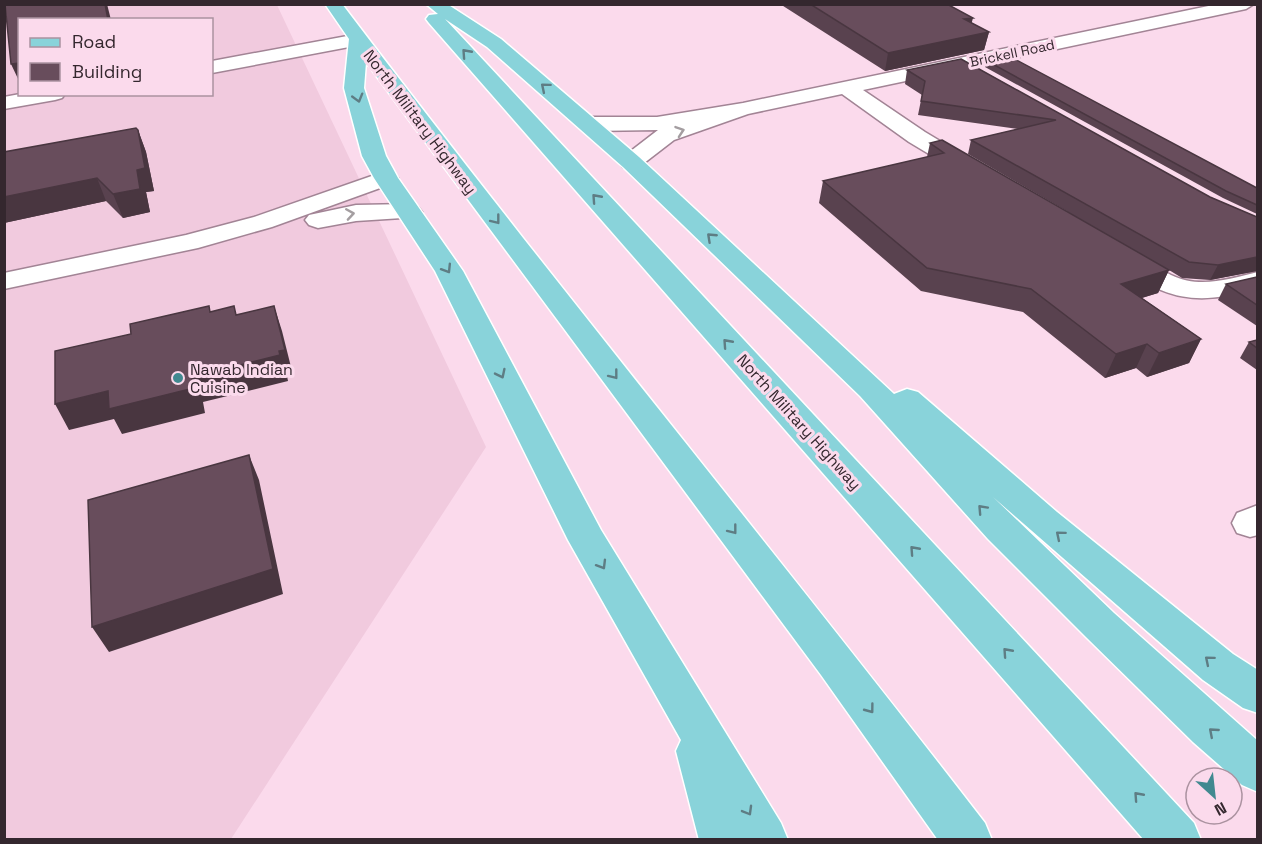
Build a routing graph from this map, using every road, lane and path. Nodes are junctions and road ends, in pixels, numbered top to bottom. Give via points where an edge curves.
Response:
1 (333, 4) edge
2 (422, 4) edge
3 (434, 4) edge
4 (1246, 4) edge
5 (358, 40) junction
6 (961, 64) junction
7 (213, 67) edge
8 (991, 80) edge
9 (845, 87) junction
10 (44, 96) edge
11 (4, 103) edge
12 (743, 109) junction
13 (590, 124) junction
14 (631, 162) junction
15 (984, 177) edge
16 (386, 178) junction
17 (409, 213) junction
18 (189, 242) junction
19 (1104, 247) edge
20 (751, 274) junction
21 (1257, 280) edge
22 (4, 281) edge
23 (1257, 694) edge
24 (686, 706) junction
25 (1257, 770) edge
26 (723, 840) edge
27 (764, 840) edge
28 (968, 840) edge
29 (1177, 840) edge

1 - 5 main road, North Military Highway
29 -> 2 main road, North Military Highway
13 -> 3 main road via 494,43
4 - 6 street, Brickell Road
5 - 7 street
5 -> 16 main road via 354,88 374,156
5 -> 28 main road, North Military Highway
6 - 8 street
6 - 9 street, Brickell Road
9 - 12 street, Brickell Road
9 - 15 street
10 - 11 street
12 - 13 street, Brickell Road via 657,124
14 -> 12 street, Brickell Road via 666,135
13 - 14 main road
20 -> 14 main road
16 - 17 main road
16 - 18 street via 263,222
18 -> 17 street via 356,213
17 -> 24 main road via 464,298 587,540
18 - 22 street
19 - 21 street via 1190,293
23 -> 20 main road via 1218,668 895,390
25 -> 20 main road via 1001,529 871,390
24 - 26 main road
24 -> 27 main road

